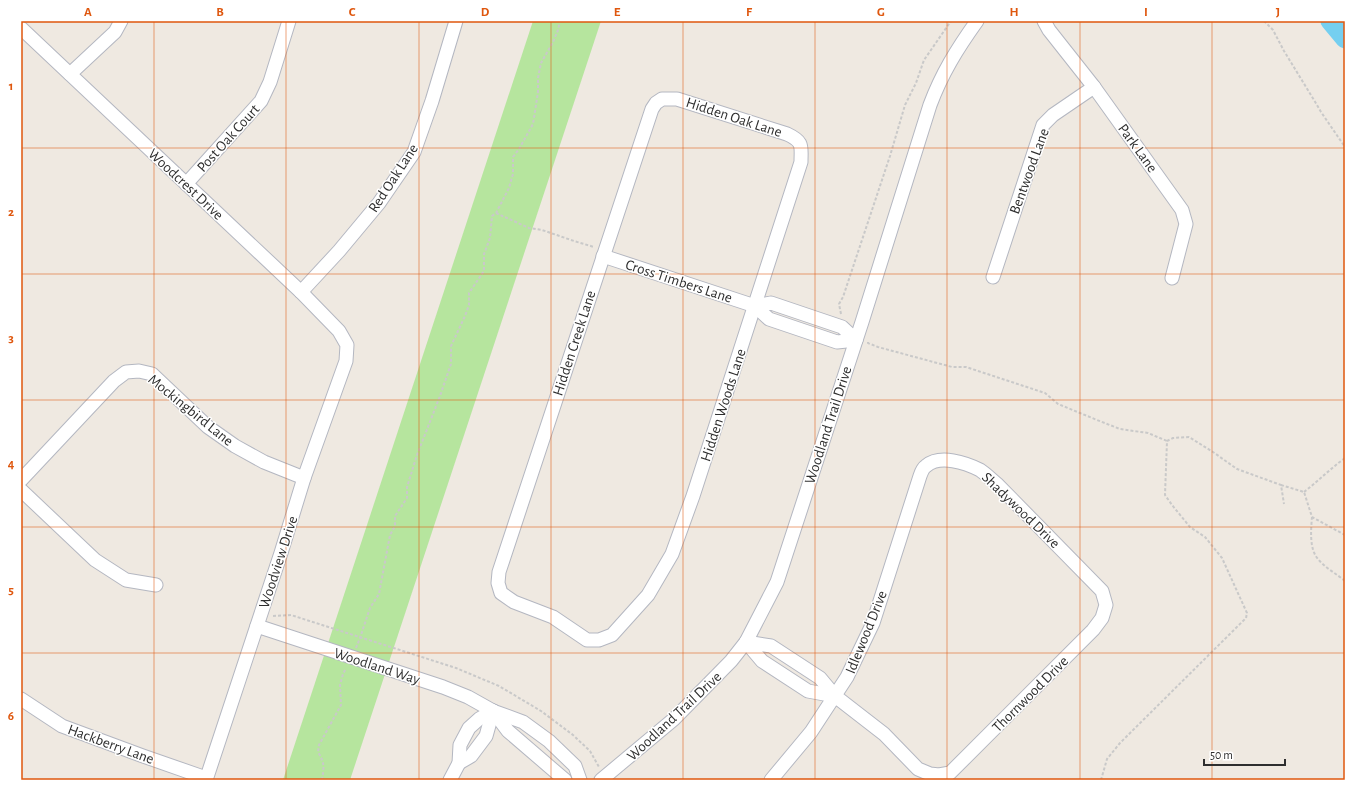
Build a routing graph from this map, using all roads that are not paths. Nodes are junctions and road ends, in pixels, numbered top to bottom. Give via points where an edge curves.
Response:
1 (121, 21) edge
2 (289, 21) edge
3 (456, 21) edge
4 (977, 21) edge
5 (1034, 21) edge
6 (1047, 26) edge
7 (21, 28) edge
8 (70, 74) junction
9 (1094, 87) junction
10 (662, 99) joint
11 (801, 146) joint
12 (186, 184) junction
13 (604, 253) junction
14 (993, 277) dead end
15 (1172, 278) dead end
16 (301, 292) junction
17 (755, 306) junction
18 (856, 340) junction
19 (347, 345) joint
20 (926, 466) joint
21 (304, 478) junction
22 (21, 480) edge
23 (21, 490) edge
24 (156, 585) dead end
25 (1102, 591) joint
26 (257, 626) junction
27 (599, 640) joint
28 (746, 642) junction
29 (835, 696) junction
30 (21, 699) edge
31 (493, 711) junction
32 (459, 763) junction
33 (206, 779) edge
34 (450, 780) edge
35 (564, 780) edge
36 (580, 780) edge
37 (602, 780) edge
38 (771, 780) edge

1 - 8 street via 115,32
2 - 12 street, Post Oak Court via 270,82 261,101
3 - 16 street, Red Oak Lane via 414,152 379,203
4 - 18 street, Woodland Trail Drive via 953,56 930,105
5 - 6 street, Park Lane
6 - 9 street, Park Lane
7 - 8 street, Woodcrest Drive
8 - 12 street, Woodcrest Drive
9 - 14 street, Bentwood Lane via 1053,115 1043,125
9 - 15 street, Park Lane via 1182,210 1186,224
10 - 11 street, Hidden Oak Lane via 677,99 788,134 797,139
10 - 13 street, Hidden Creek Lane via 652,109
11 - 17 street, Hidden Woods Lane via 801,162
12 - 16 street, Woodcrest Drive
13 - 17 street, Cross Timbers Lane
13 - 27 street, Hidden Creek Lane via 499,572 498,583 501,593 514,602 553,617 588,640
16 - 19 street, Woodcrest Drive via 339,331
17 - 18 street, Cross Timbers Lane via 769,319 836,342
17 - 27 street, Hidden Woods Lane via 672,554 648,595 612,635
18 - 28 street, Woodland Trail Drive via 778,582
19 - 21 street, Woodview Drive via 346,361
20 - 25 street, Shadywood Drive via 938,460 949,460 981,471 997,484
20 - 29 street, Idlewood Drive via 920,476 872,623 847,677
21 - 22 street, Mockingbird Lane via 264,462 234,446 208,427 152,374 139,371 126,372 114,381
21 - 26 street, Woodview Drive
23 - 24 street via 94,560 126,580
25 - 29 street, Thornwood Drive via 1106,605 1102,618 1093,630 950,773 930,774 918,769 884,734
26 - 31 street, Woodland Way via 443,687
26 - 33 street, Woodview Drive
28 - 29 street via 762,661 808,691
28 - 37 street, Woodland Trail Drive via 731,661 674,719
29 - 38 street, Idlewood Drive via 811,732
30 - 33 street, Hackberry Lane via 62,726
31 - 32 street via 486,736 472,756
31 - 32 street via 469,728 460,746
31 - 35 street, Woodland Way via 508,731
31 - 36 street, Woodland Way via 523,722 549,741 575,766
32 - 34 street

